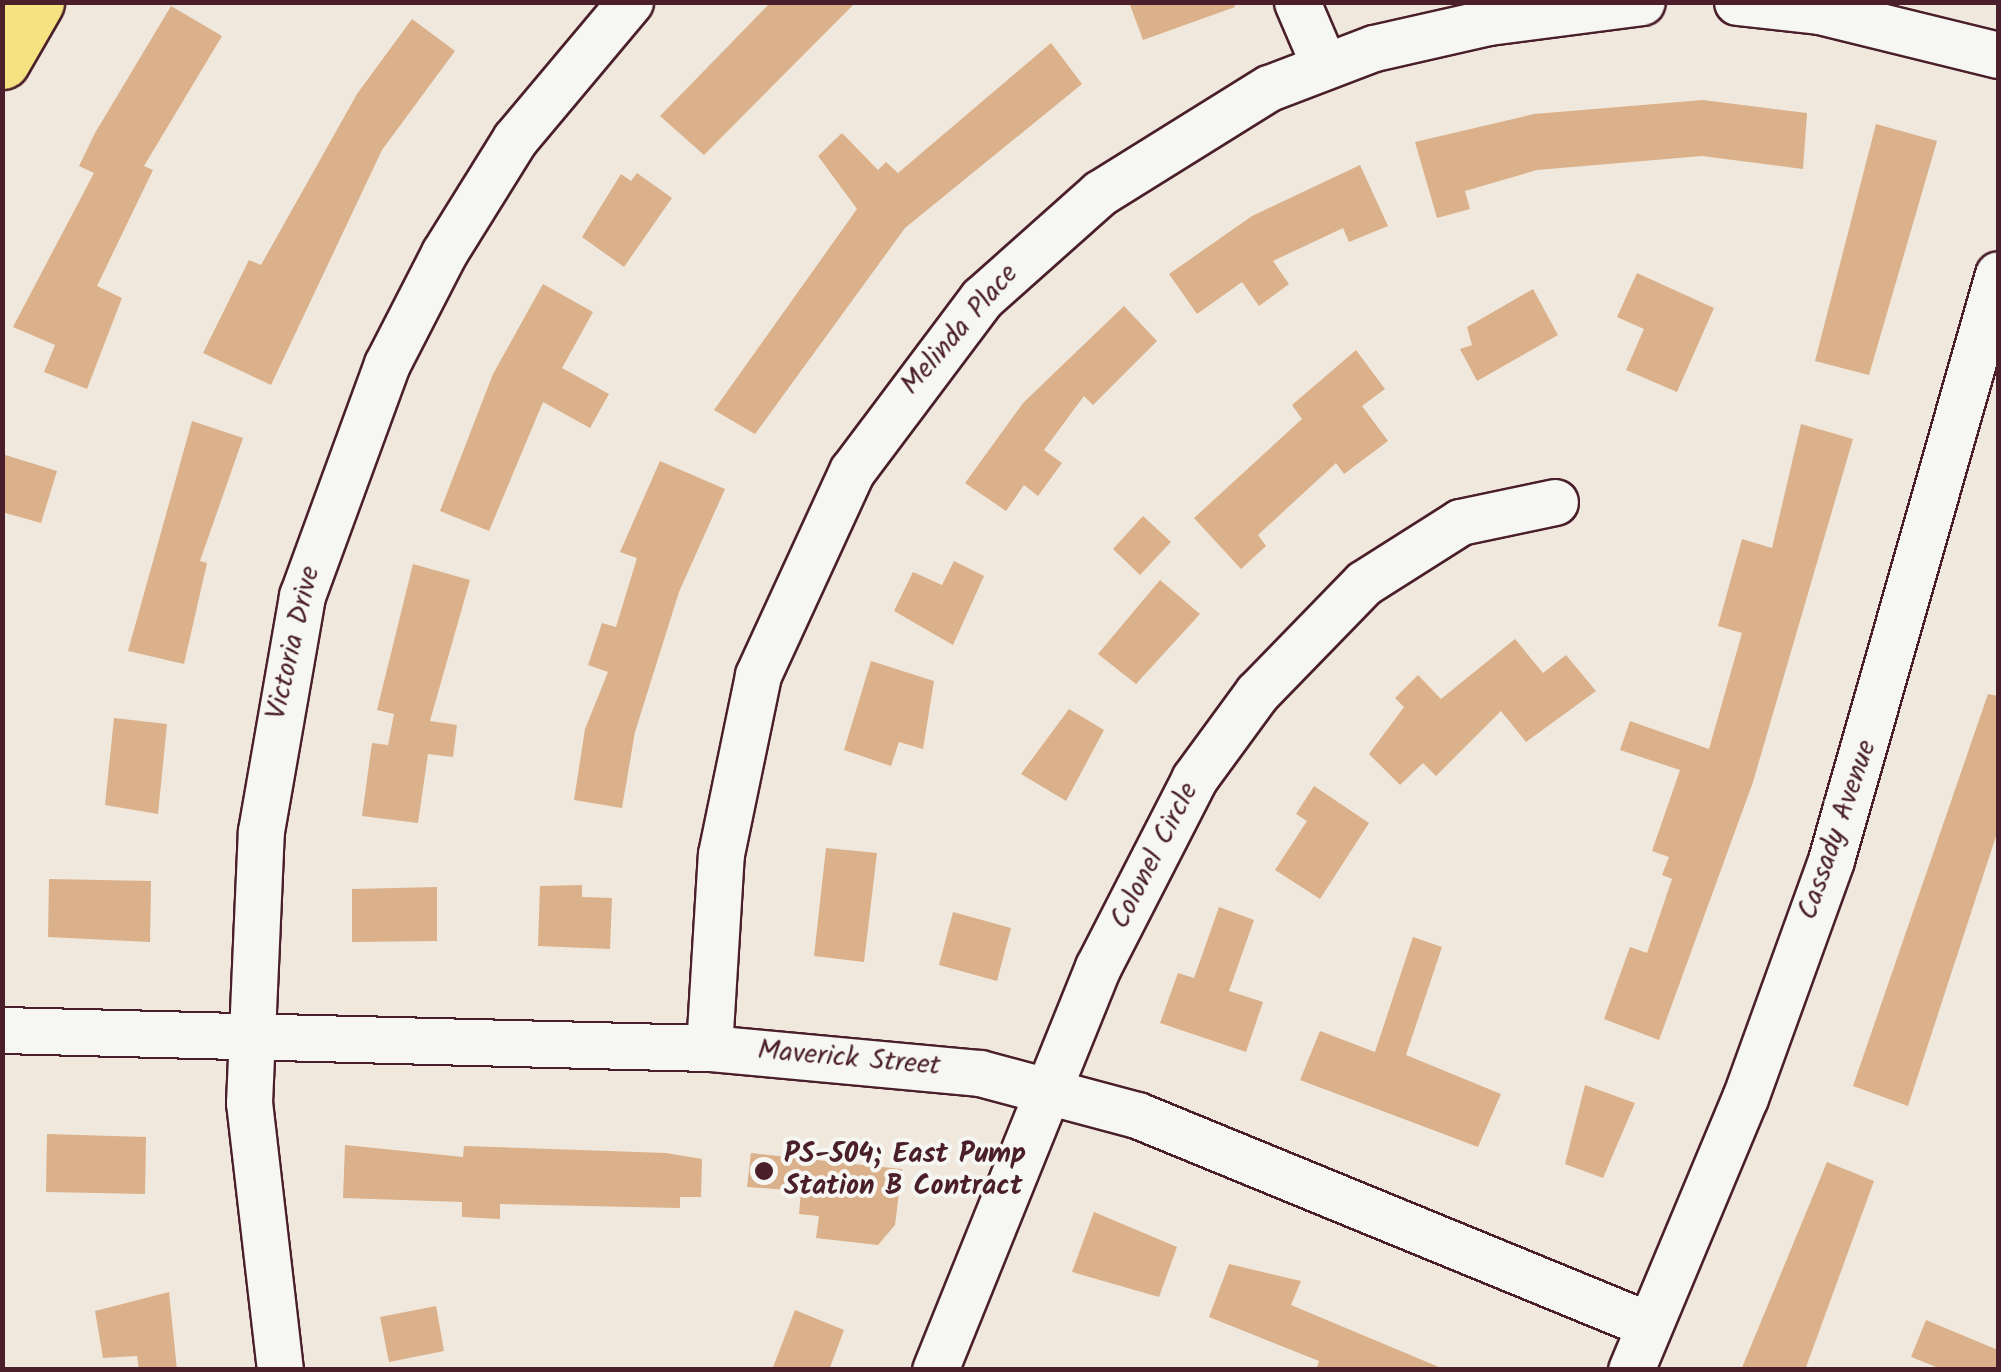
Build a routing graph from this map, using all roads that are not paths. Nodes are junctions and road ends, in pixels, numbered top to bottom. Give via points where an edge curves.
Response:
1 (36, 2) edge
2 (630, 2) edge
3 (1296, 2) edge
4 (1642, 2) edge
5 (1737, 2) edge
6 (1998, 56) edge
7 (2, 62) edge
8 (1324, 65) junction
9 (1998, 274) edge
10 (1555, 502) dead end
11 (2, 1030) edge
12 (252, 1037) junction
13 (709, 1048) junction
14 (1048, 1087) junction
15 (1648, 1325) junction
16 (280, 1370) edge
17 (935, 1370) edge
18 (1631, 1370) edge

1 - 7 main road
2 - 12 street, Victoria Drive via 515,139 444,254 334,494 278,700 261,831
3 - 8 street
4 - 8 street, Melinda Place via 1488,22
5 - 6 street via 1820,11
8 - 13 street, Melinda Place via 1214,118 1044,237 970,312 852,471 758,675 736,750
9 - 15 street, Cassady Avenue via 1830,860 1745,1098
10 - 14 street, Colonel Circle via 1506,507 1426,540 1327,614 1256,693 1153,852
11 - 12 street, Maverick Street
12 - 13 street, Maverick Street
12 - 16 street, Victoria Drive via 256,1200
13 - 14 street, Maverick Street via 857,1056
14 - 15 street, Maverick Street
14 - 17 street, Colonel Circle
15 - 18 street, Cassady Avenue

